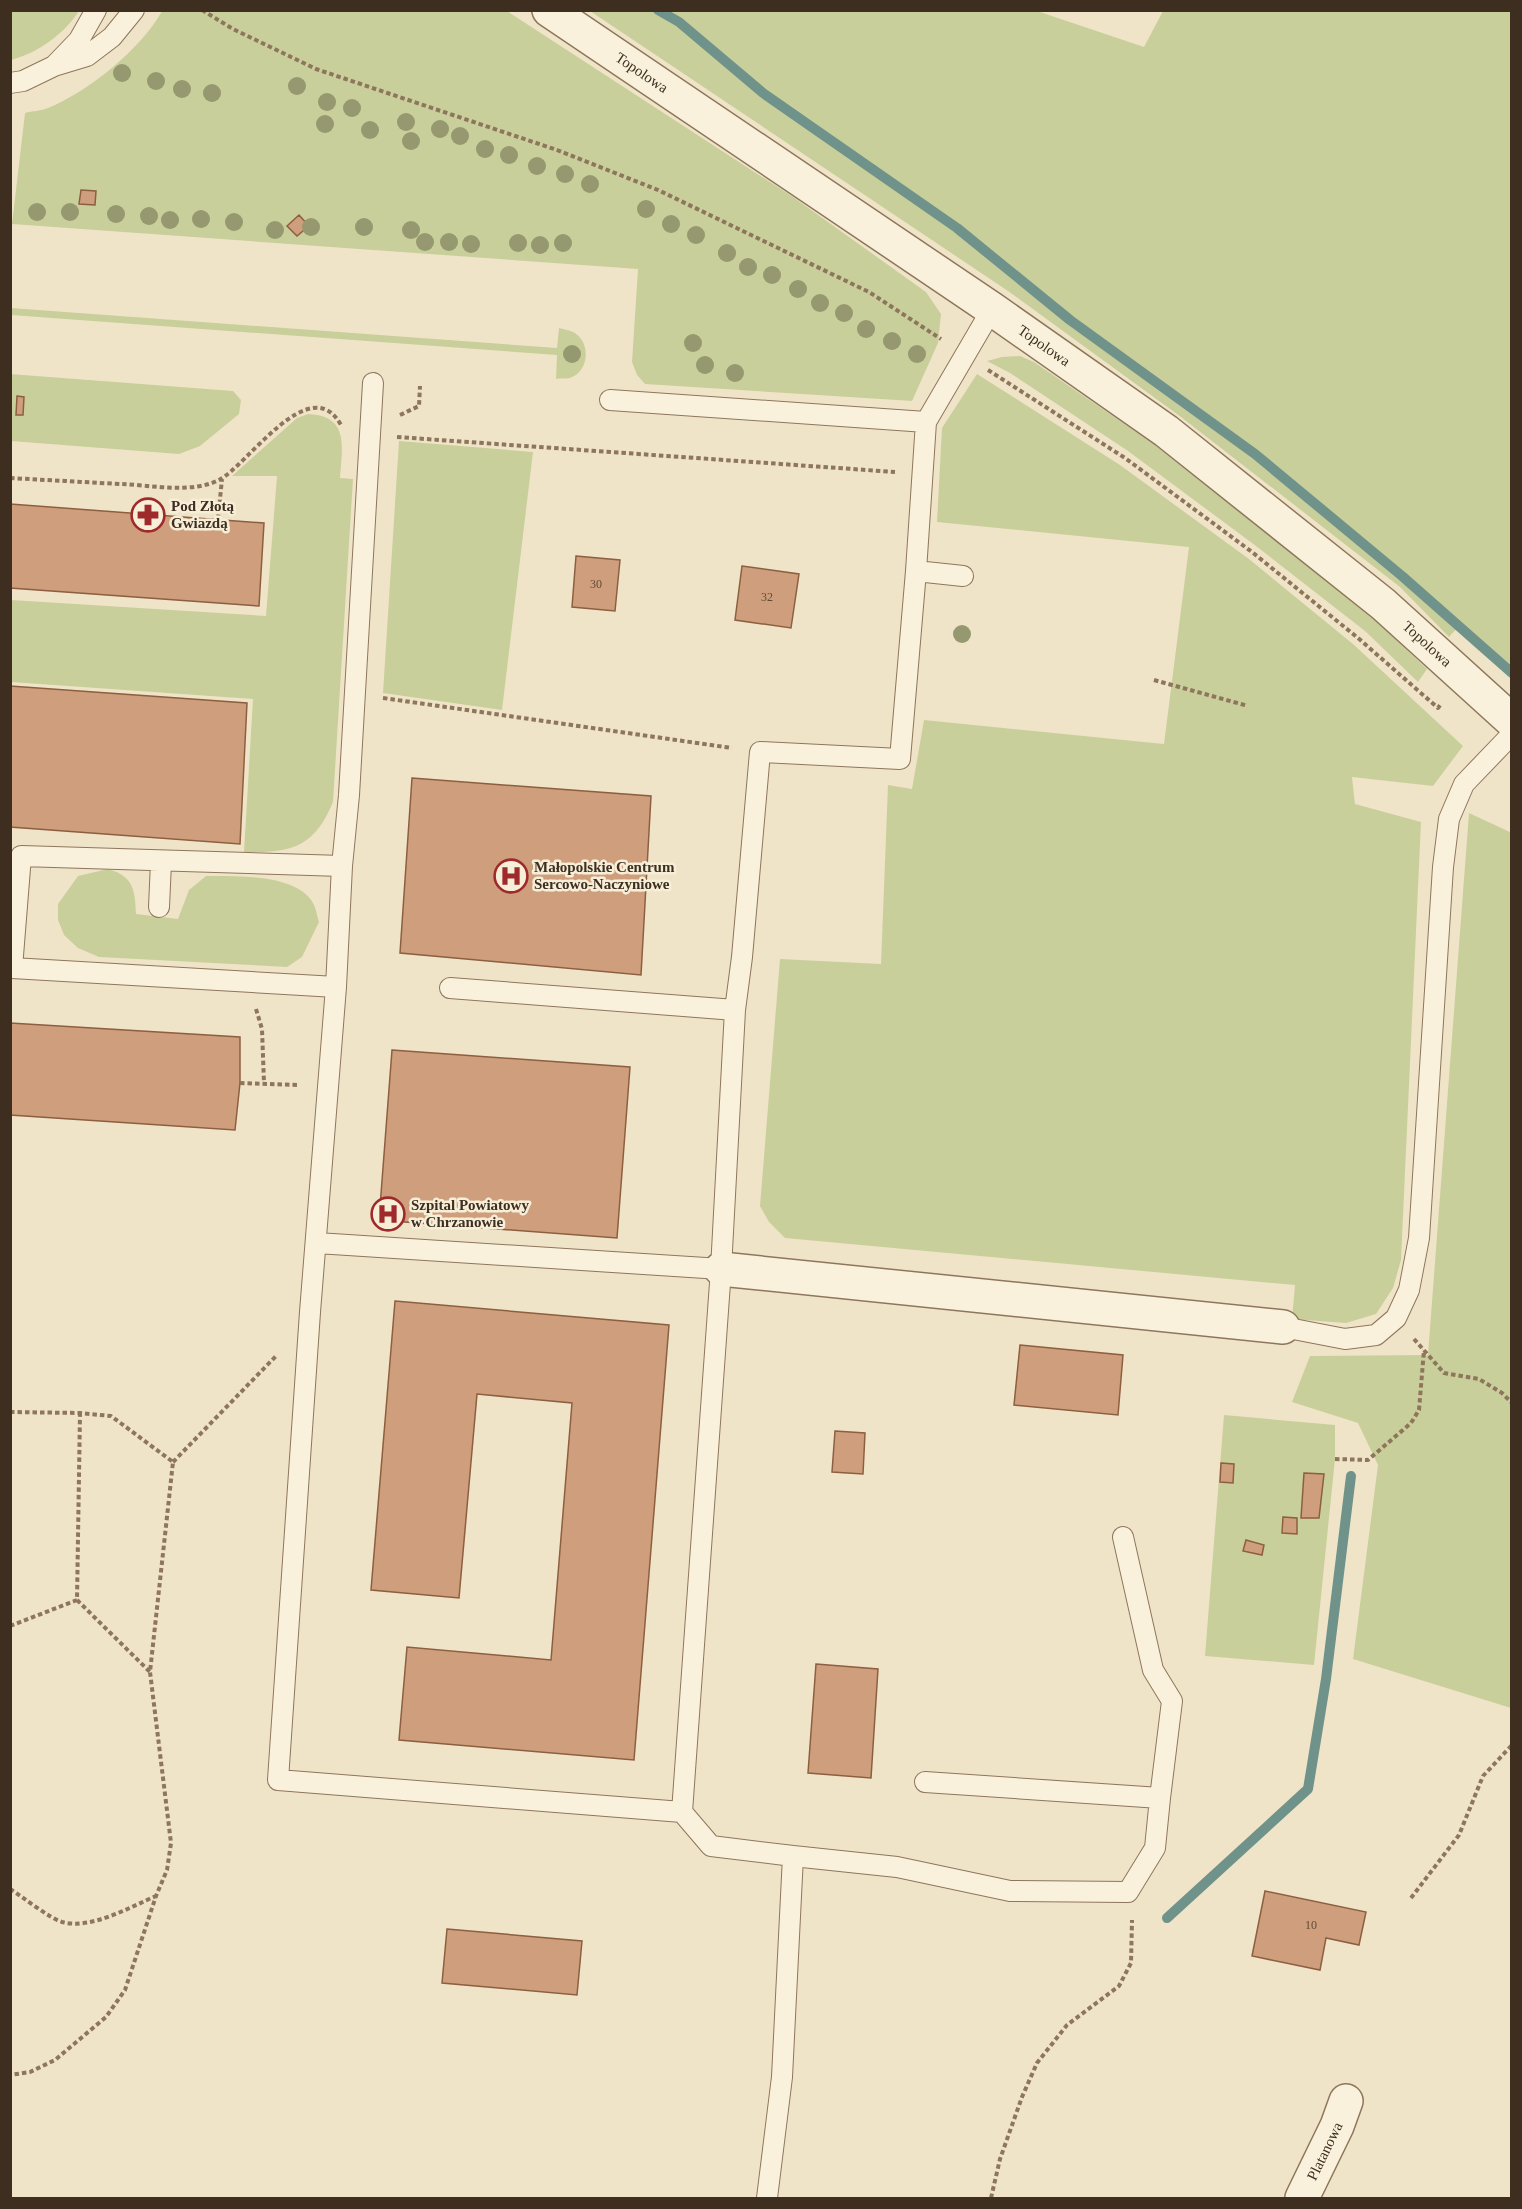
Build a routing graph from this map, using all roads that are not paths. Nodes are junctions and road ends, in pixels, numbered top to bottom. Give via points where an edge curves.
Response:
1 (96, 10) edge
2 (134, 10) edge
3 (549, 10) edge
4 (54, 66) junction
5 (10, 83) edge
6 (992, 309) junction
7 (373, 383) dead end
8 (610, 400) dead end
9 (926, 422) junction
10 (916, 571) junction
11 (963, 576) dead end
12 (1512, 721) edge
13 (1512, 734) edge
14 (161, 862) junction
15 (342, 866) junction
16 (159, 907) dead end
17 (336, 987) junction
18 (450, 987) dead end
19 (735, 1010) junction
20 (317, 1243) junction
21 (721, 1269) junction
22 (1283, 1327) joint
23 (1123, 1537) dead end
24 (925, 1782) dead end
25 (1160, 1798) junction
26 (682, 1812) junction
27 (793, 1856) junction
28 (1346, 2101) dead end
29 (766, 2199) edge
30 (1302, 2199) edge

1 - 4 lane via 79,40
2 - 4 lane via 112,37 87,56
3 - 6 street, Topolowa
4 - 5 lane via 38,76
6 - 9 lane
6 - 12 street, Topolowa via 1166,431 1383,604
7 - 15 lane
8 - 9 lane
9 - 10 lane
10 - 11 lane
10 - 19 lane via 900,759 760,752
13 - 22 lane via 1464,784 1449,819 1419,1238 1409,1290 1396,1318 1376,1335 1345,1339
14 - 15 lane
14 - 16 lane
14 - 17 lane via 21,856 12,968
15 - 17 lane
17 - 20 lane
18 - 19 lane
19 - 21 lane
20 - 21 lane
20 - 26 lane via 278,1780
21 - 22 street
21 - 26 lane
23 - 25 lane via 1153,1670 1172,1701
24 - 25 lane
25 - 27 lane via 1155,1848 1128,1892 1010,1891 897,1867
26 - 27 lane via 711,1846
27 - 29 lane via 782,2077
28 - 30 street, Platanowa

